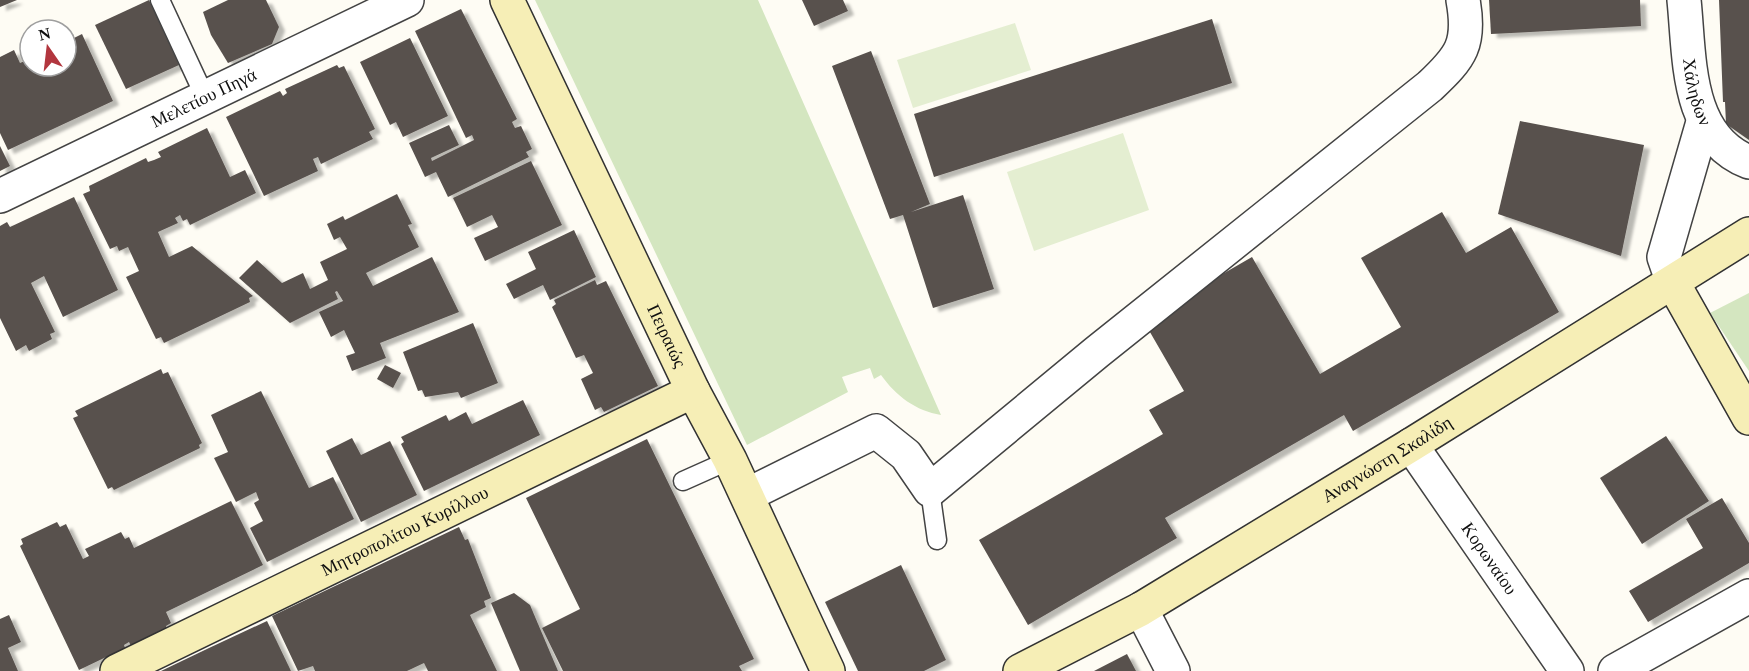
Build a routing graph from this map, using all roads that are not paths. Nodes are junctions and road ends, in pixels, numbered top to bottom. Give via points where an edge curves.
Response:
1 (160, 0) edge
2 (407, 0) edge
3 (507, 0) edge
4 (1463, 0) edge
5 (1684, 0) edge
6 (205, 97) junction
7 (1703, 122) junction
8 (1749, 162) edge
9 (0, 196) edge
10 (1749, 234) edge
11 (1673, 283) junction
12 (693, 391) junction
13 (1749, 418) edge
14 (1412, 445) junction
15 (730, 460) junction
16 (683, 481) dead end
17 (930, 490) junction
18 (747, 495) junction
19 (937, 540) dead end
20 (1749, 596) edge
21 (1141, 609) junction
22 (117, 671) edge
23 (828, 671) edge
24 (1020, 671) edge
25 (1173, 671) edge
26 (1567, 671) edge
27 (1615, 671) edge

1 - 6 lane
2 - 6 street, Μελετίου Πηγά
3 - 12 street, Πειραιώς
4 - 17 street via 1467,21 1456,62 1430,86 1097,351
5 - 7 street, Χάληδων via 1695,96
6 - 9 street, Μελετίου Πηγά
7 - 8 street, Χάληδων via 1735,156
7 - 11 street via 1664,257
10 - 11 street, Αναγνώστη Σκαλίδη
11 - 13 street
11 - 14 street, Αναγνώστη Σκαλίδη
12 - 15 street, Πειραιώς
12 - 22 street, Μητροπολίτου Κυρίλλου
14 - 21 street, Αναγνώστη Σκαλίδη
14 - 26 street, Κορωναίου
15 - 16 lane
15 - 18 street, Πειραιώς
17 - 18 street via 906,455 876,431
17 - 19 lane
18 - 23 street, Πειραιώς
20 - 27 street
21 - 24 street, Αναγνώστη Σκαλίδη
21 - 25 street

